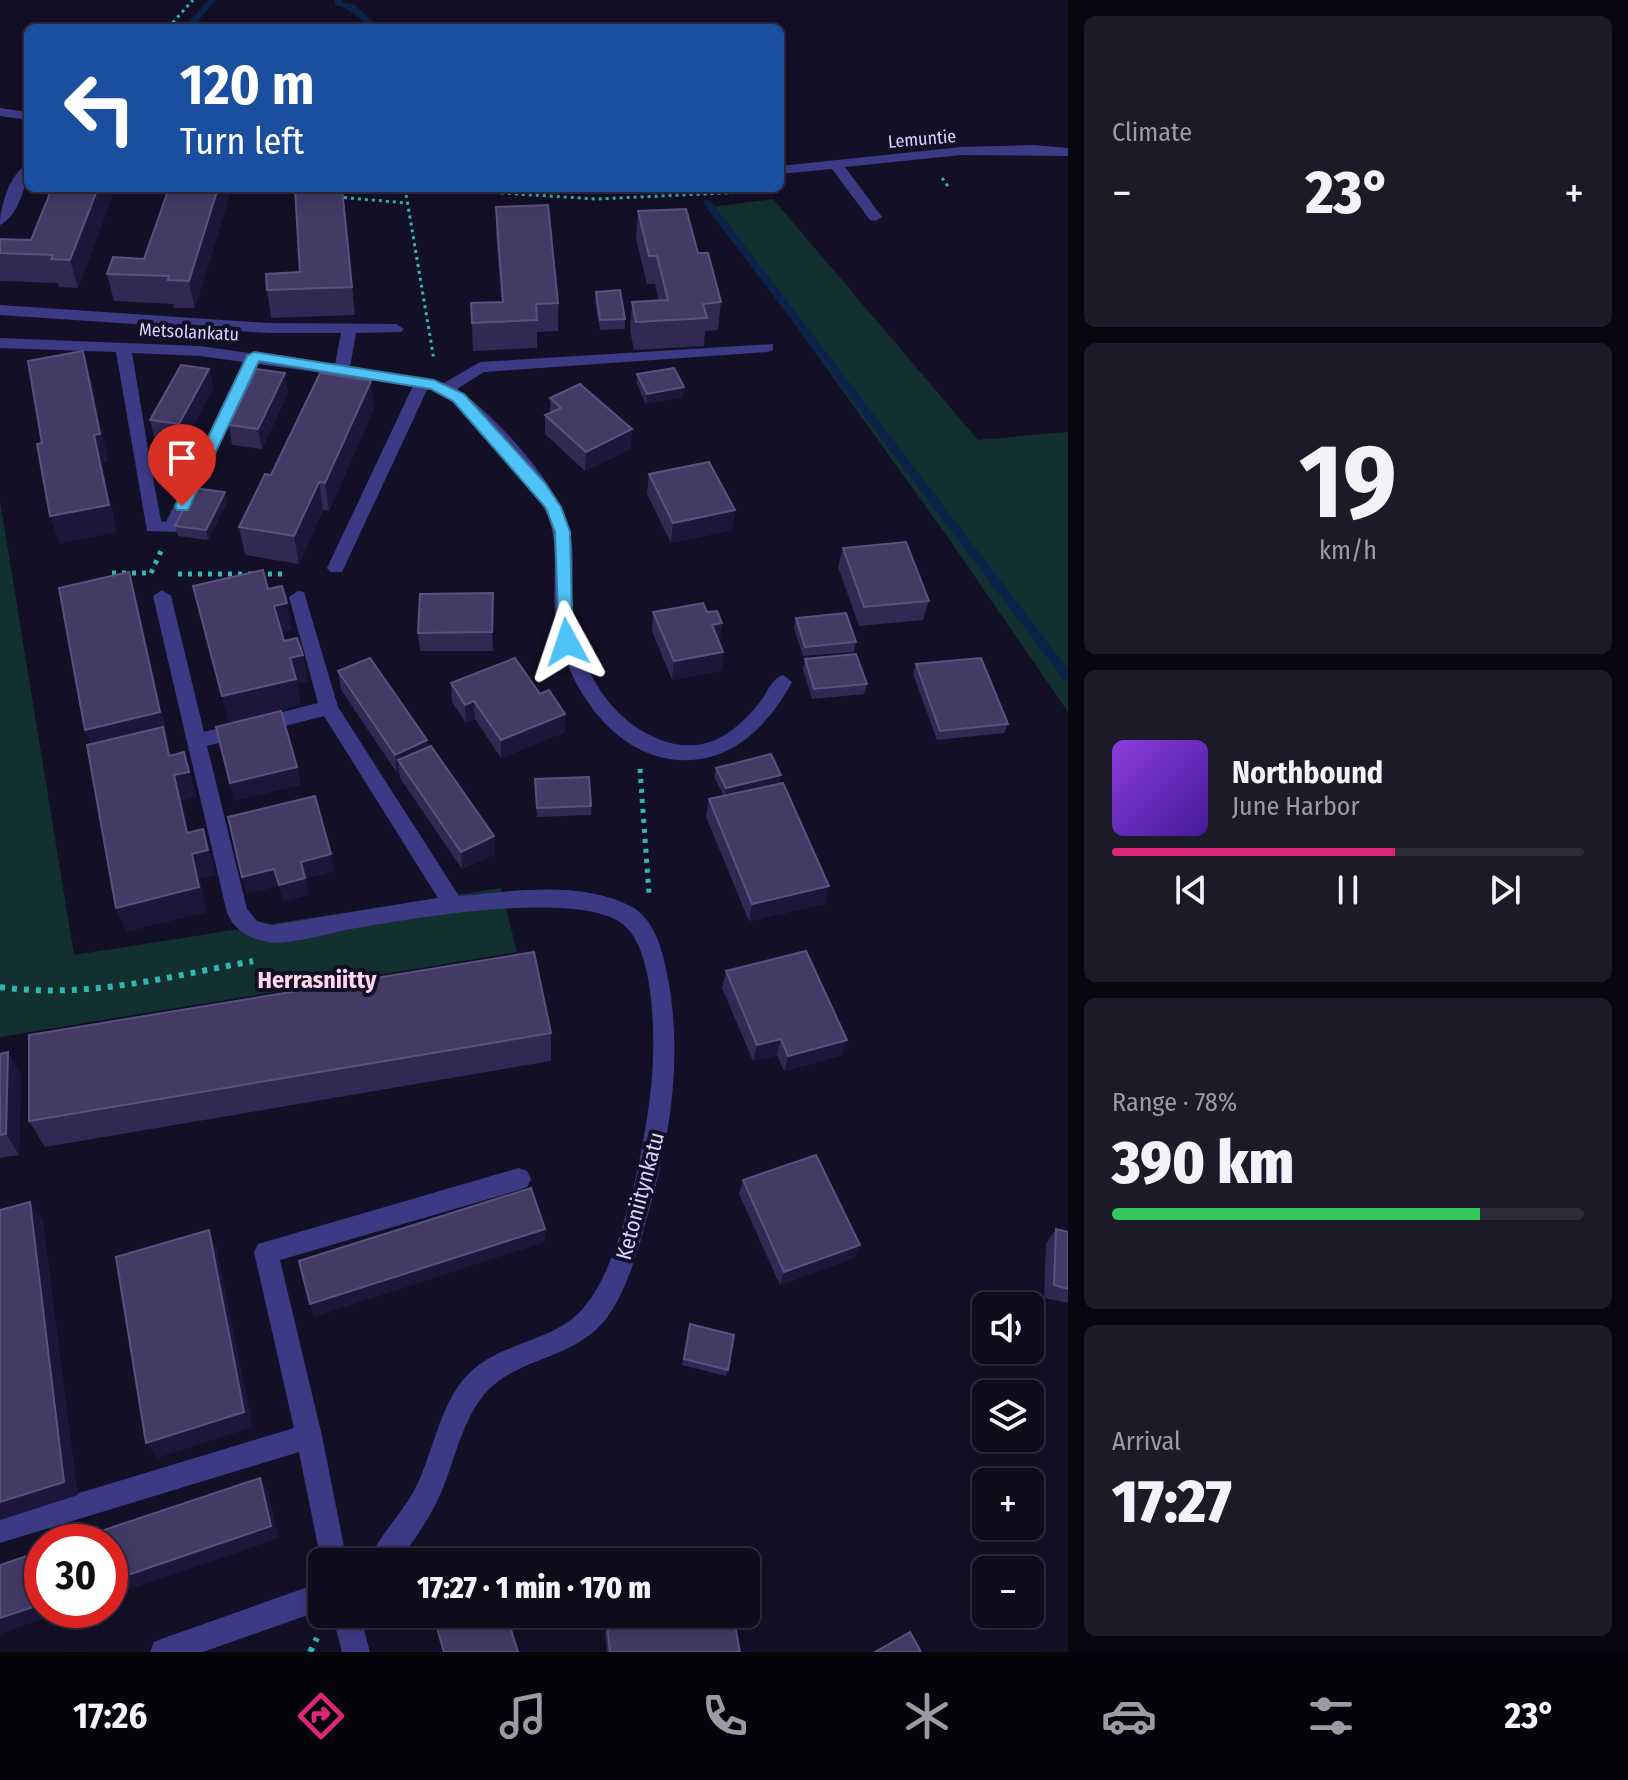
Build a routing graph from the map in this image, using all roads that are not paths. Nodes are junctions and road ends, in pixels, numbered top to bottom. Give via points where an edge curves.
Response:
1 (0, 112) edge
2 (24, 115) edge
3 (1068, 152) edge
4 (836, 165) junction
5 (784, 170) edge
6 (24, 176) edge
7 (875, 217) dead end
8 (0, 221) edge
9 (0, 310) edge
10 (82, 316) junction
11 (208, 324) junction
12 (396, 329) dead end
13 (349, 331) junction
14 (0, 343) edge
15 (70, 347) junction
16 (768, 347) dead end
17 (123, 348) junction
18 (200, 351) junction
19 (254, 356) junction
20 (342, 368) junction
21 (423, 382) junction
22 (445, 389) junction
23 (203, 463) junction
24 (143, 467) junction
25 (336, 568) road end
26 (162, 596) dead end
27 (298, 597) dead end
28 (783, 682) dead end
29 (329, 708) junction
30 (196, 741) junction
31 (454, 906) junction
32 (519, 1179) dead end
33 (309, 1436) junction
34 (0, 1530) edge
35 (331, 1548) edge
36 (392, 1548) edge
37 (308, 1601) edge
38 (350, 1628) edge
39 (164, 1652) edge
40 (356, 1652) edge

1 - 2 street
3 - 4 street, Lemuntie via 1007,149
4 - 5 street, Lemuntie
4 - 7 street
6 - 8 street
9 - 10 street
10 - 11 street
10 - 15 street
11 - 13 street
11 - 18 street
12 - 13 street
13 - 20 street
14 - 15 street, Metsolankatu
15 - 17 street, Metsolankatu
16 - 22 street via 480,367
17 - 18 street, Metsolankatu
17 - 24 street
18 - 19 street, Metsolankatu
19 - 20 street, Metsolankatu
19 - 23 street
20 - 21 street, Metsolankatu
21 - 22 street, Metsolankatu
21 - 25 street
22 - 28 street, Metsolankatu via 459,397 553,507 563,532 567,642 598,703 637,739 653,748 688,753 721,746 751,726
23 - 24 street
23 - 24 street via 172,528 153,527
26 - 30 street, Ketoniitynkatu
27 - 29 street
29 - 30 street
29 - 31 street
30 - 31 street, Ketoniitynkatu via 237,913 250,928 272,934
31 - 36 street, Ketoniitynkatu via 524,898 581,901 625,913 652,947 665,1021 664,1091 654,1156 621,1271 595,1314 566,1340 476,1383 449,1430 435,1476
32 - 33 street via 266,1252
33 - 34 street
33 - 35 street
37 - 39 street
38 - 40 street

